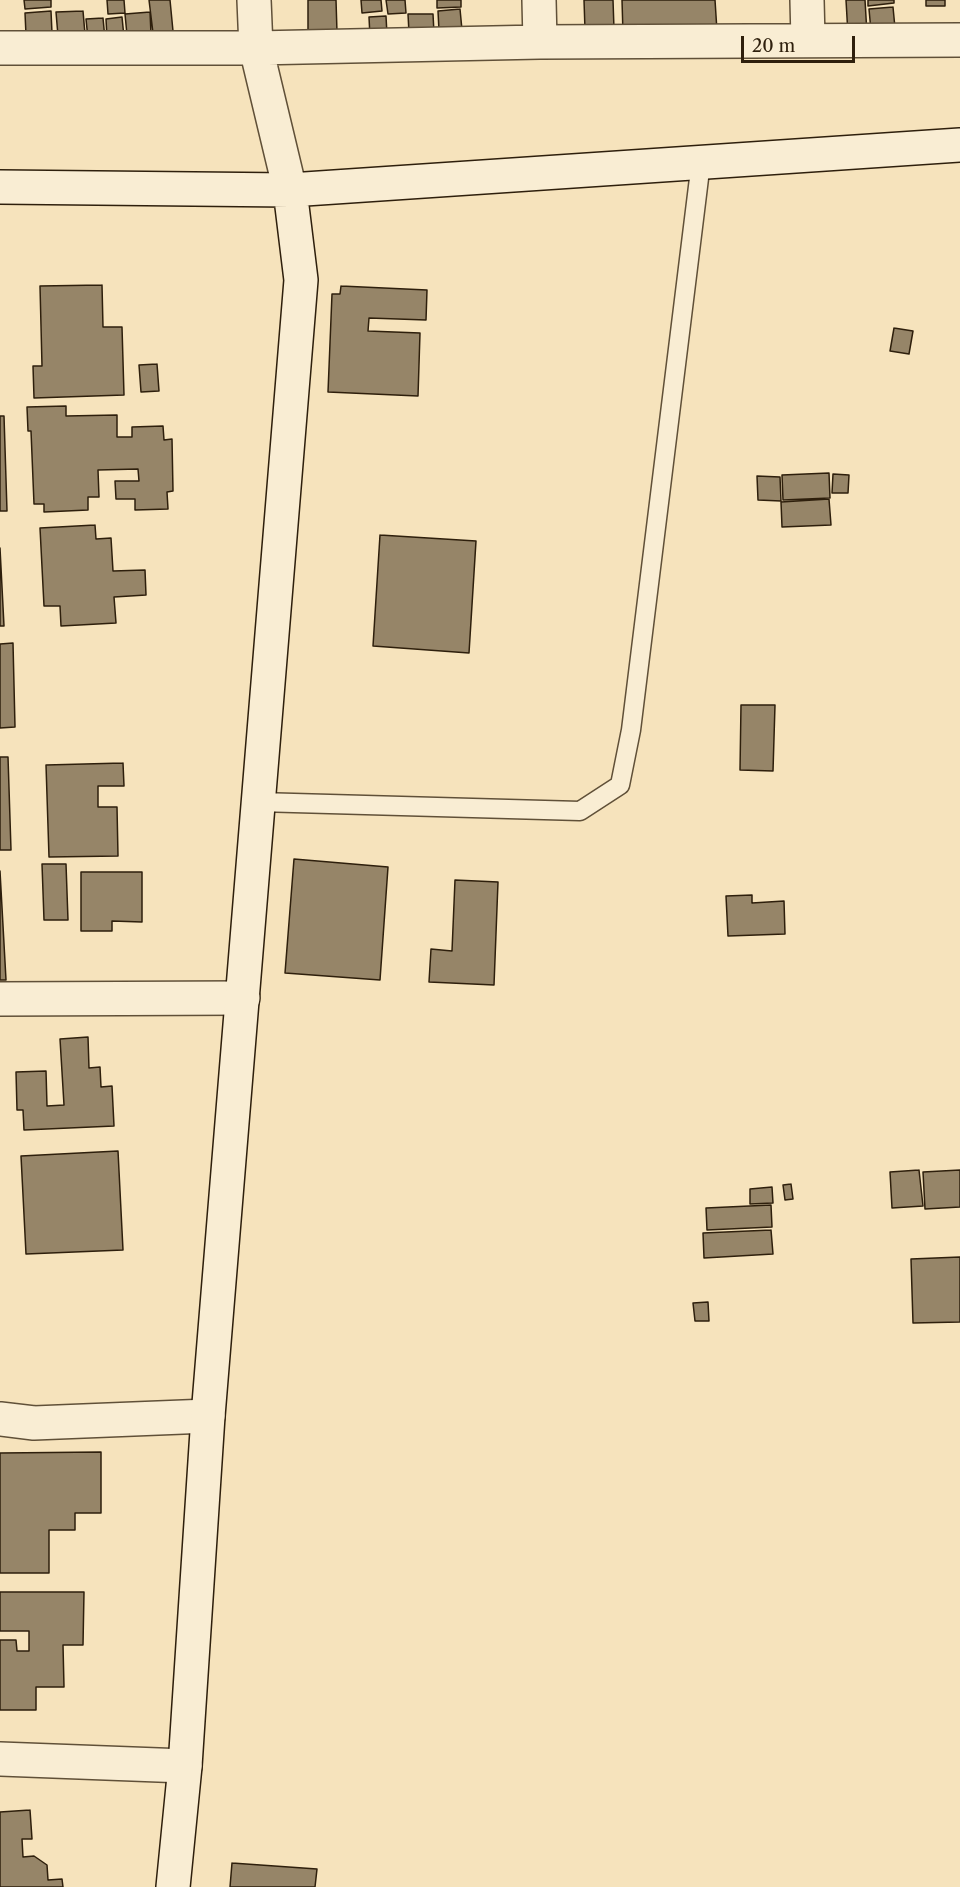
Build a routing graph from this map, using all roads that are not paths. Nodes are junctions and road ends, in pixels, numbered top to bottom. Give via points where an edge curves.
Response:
1 (254, 0) edge
2 (539, 0) edge
3 (807, 0) edge
4 (808, 40) junction
5 (960, 40) edge
6 (540, 42) junction
7 (0, 48) edge
8 (256, 48) junction
9 (960, 145) edge
10 (701, 162) junction
11 (0, 187) edge
12 (290, 190) junction
13 (258, 802) junction
14 (243, 998) junction
15 (0, 999) edge
16 (208, 1416) junction
17 (0, 1419) edge
18 (0, 1759) edge
19 (185, 1766) junction
20 (173, 1887) edge

1 - 8 street
2 - 6 street
3 - 4 street
4 - 5 street
4 - 6 street
6 - 8 street
7 - 8 street
8 - 12 street
9 - 10 street
10 - 12 street
10 - 13 lane via 631,730 620,785 580,811
11 - 12 street
12 - 13 street via 301,280
13 - 14 street
14 - 15 street
14 - 16 street
16 - 17 street via 34,1422
16 - 19 street
18 - 19 street
19 - 20 street

